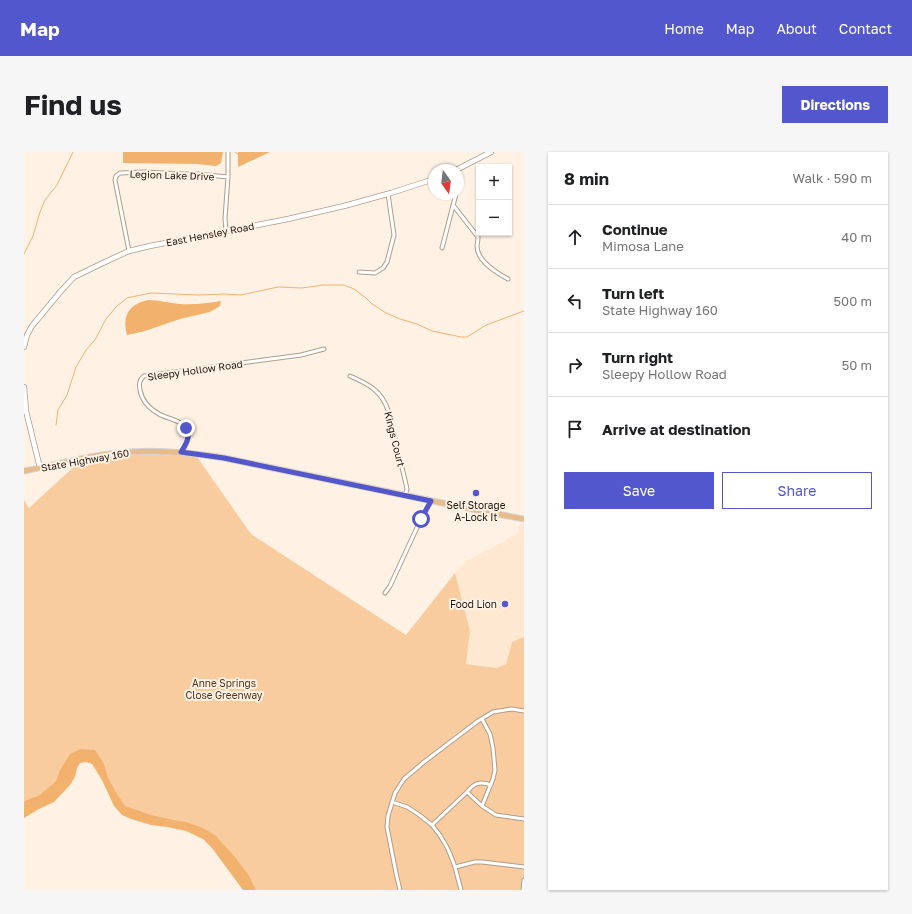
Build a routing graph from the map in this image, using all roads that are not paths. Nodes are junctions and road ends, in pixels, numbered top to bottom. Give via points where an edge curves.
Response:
1 (228, 152) edge
2 (491, 152) edge
3 (464, 166) edge
4 (228, 177) junction
5 (428, 181) edge
6 (388, 194) junction
7 (454, 200) edge
8 (453, 205) junction
9 (226, 231) junction
10 (442, 248) dead end
11 (128, 251) junction
12 (359, 272) dead end
13 (508, 279) dead end
14 (24, 347) edge
15 (324, 349) dead end
16 (350, 376) dead end
17 (24, 387) edge
18 (181, 452) junction
19 (40, 468) junction
20 (24, 471) edge
21 (405, 496) junction
22 (431, 501) junction
23 (524, 519) edge
24 (385, 592) dead end
25 (524, 711) edge
26 (482, 719) junction
27 (491, 785) junction
28 (467, 792) junction
29 (392, 802) junction
30 (482, 806) junction
31 (524, 819) edge
32 (432, 825) junction
33 (456, 866) junction
34 (524, 867) edge
35 (524, 880) edge
36 (400, 890) edge
37 (461, 890) edge
38 (523, 890) edge

1 - 4 street
2 - 3 main road
4 - 9 street
4 - 11 street, Legion Lake Drive via 120,173 115,180
5 - 6 main road, East Hensley Road
6 - 9 main road, East Hensley Road via 288,219
6 - 12 street via 394,235 387,262 375,273
7 - 8 street
8 - 10 street
8 - 13 street via 478,237 477,248 486,264
9 - 11 main road, East Hensley Road
11 - 14 main road, East Hensley Road via 72,280 41,313 27,334
15 - 18 street, Sleepy Hollow Road via 301,355 144,376 140,381 143,400 151,409 183,424 188,431 188,440
16 - 21 street, Kings Court via 376,390 385,401 407,489
17 - 19 main road via 26,411
18 - 19 main road, State Highway 160 via 116,453
18 - 21 main road, State Highway 160 via 224,458
19 - 20 main road, State Highway 160
21 - 22 main road, State Highway 160
22 - 23 main road, State Highway 160
22 - 24 street
25 - 26 street via 512,709 492,712
26 - 27 street via 490,734 493,748 495,770
26 - 29 street via 404,779
27 - 28 street via 478,784
27 - 30 street
28 - 30 street
28 - 32 street
29 - 32 street via 407,807
29 - 36 street via 387,827
30 - 31 street via 496,816
32 - 33 street via 446,843
33 - 34 street via 482,862
33 - 37 street
35 - 38 street

